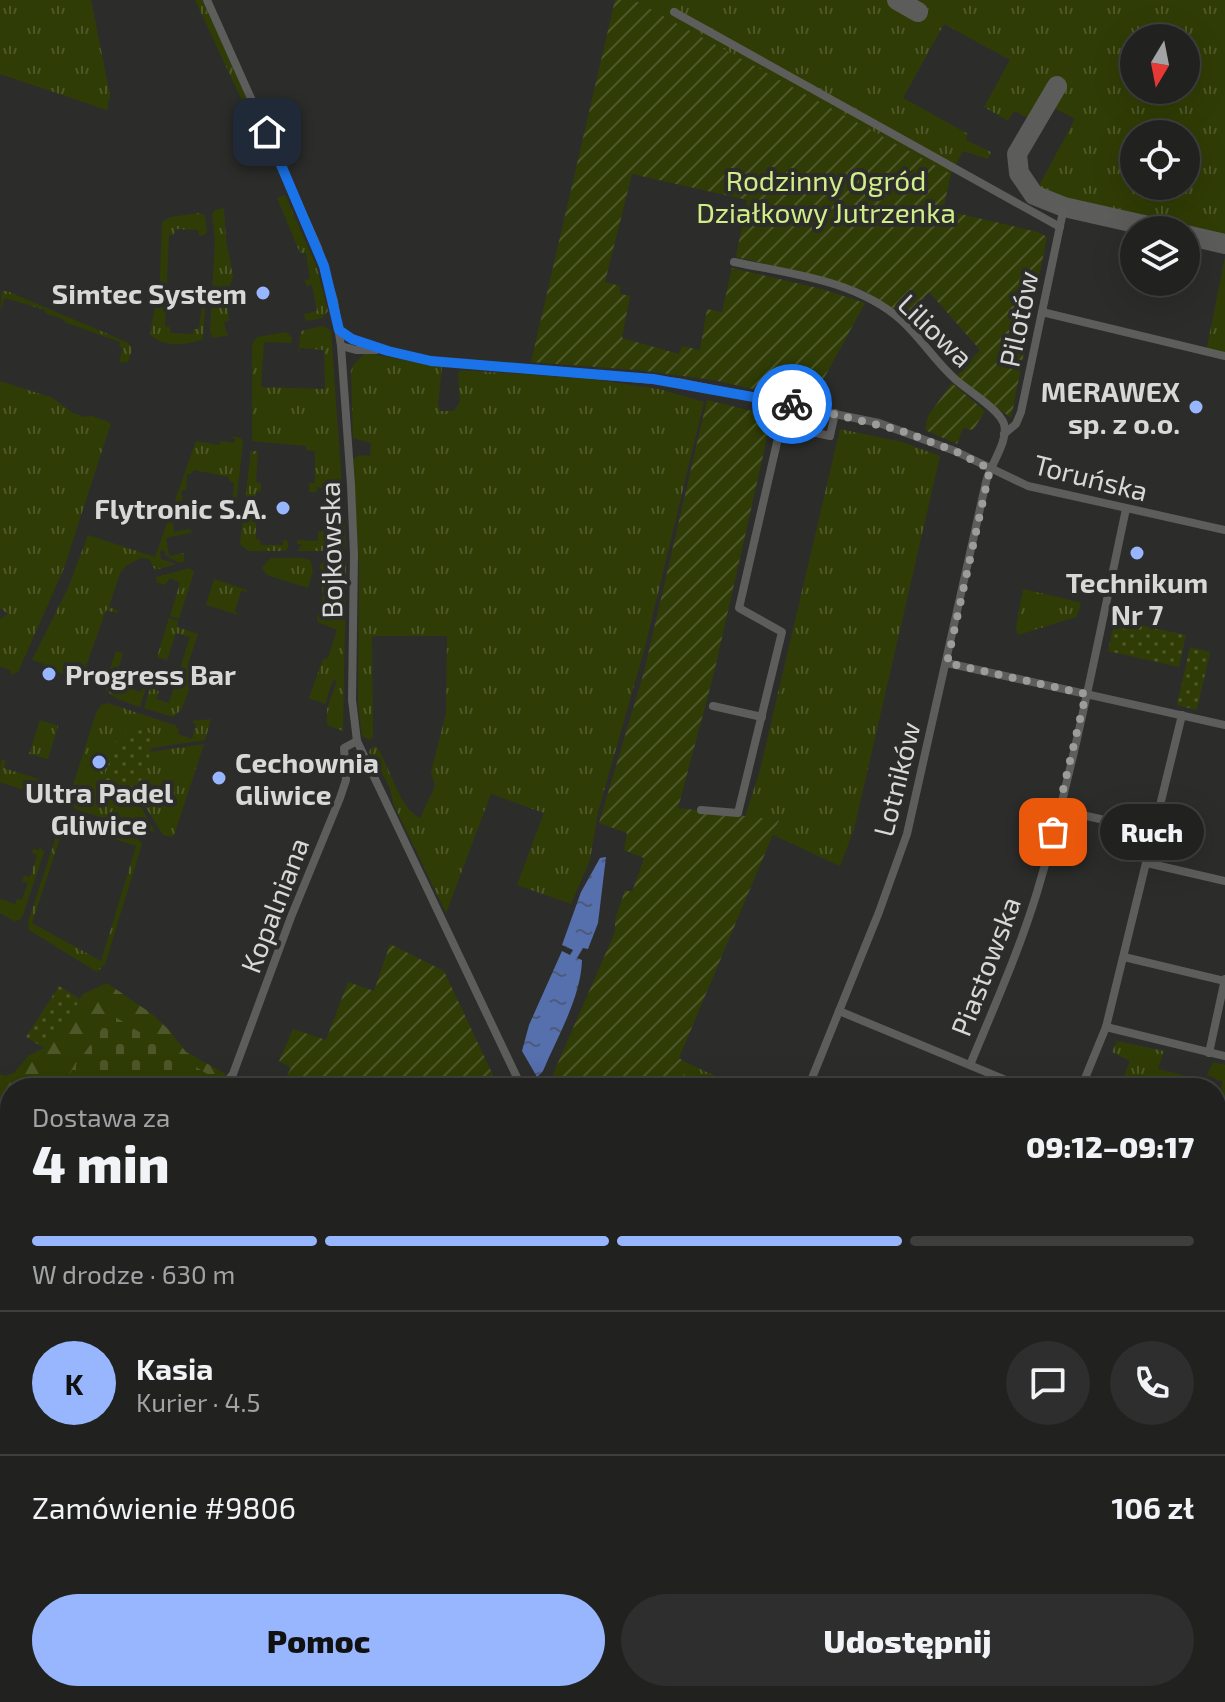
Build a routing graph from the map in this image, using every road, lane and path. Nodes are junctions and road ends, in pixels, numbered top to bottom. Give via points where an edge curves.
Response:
1 (207, 0) edge
2 (674, 12) dead end
3 (1064, 207) dead end
4 (1060, 227) junction
5 (734, 262) dead end
6 (1042, 312) junction
7 (339, 330) junction
8 (341, 346) junction
9 (359, 346) junction
10 (1225, 356) edge
11 (343, 372) junction
12 (835, 413) junction
13 (1004, 434) junction
14 (990, 469) junction
15 (1126, 509) junction
16 (1225, 530) edge
17 (947, 663) junction
18 (1086, 694) junction
19 (713, 706) dead end
20 (1182, 715) junction
21 (762, 717) junction
22 (1225, 725) edge
23 (357, 741) junction
24 (701, 810) dead end
25 (1059, 810) junction
26 (1155, 831) junction
27 (1147, 863) junction
28 (1225, 881) edge
29 (1124, 957) junction
30 (1225, 980) edge
31 (839, 1011) junction
32 (1106, 1027) junction
33 (1209, 1053) junction
34 (1225, 1056) edge
35 (970, 1065) junction
36 (230, 1078) edge
37 (517, 1078) edge
38 (812, 1078) edge
39 (1001, 1078) edge
40 (1085, 1078) edge

1 - 7 street, Bojkowska via 318,248
2 - 4 street
3 - 4 street, Pilotów
4 - 6 street, Pilotów
5 - 13 street, Liliowa via 864,295 901,320 954,379 1000,416
6 - 10 street
6 - 13 street, Pilotów via 1020,416
7 - 8 street, Bojkowska
7 - 9 street, Toruńska
8 - 9 street
8 - 11 street, Bojkowska
9 - 11 street
9 - 12 street, Toruńska via 455,364 678,382
11 - 23 street, Bojkowska via 354,554 352,700
12 - 14 street, Toruńska via 919,436
12 - 21 street via 830,436 781,425 739,608 782,632
13 - 14 street
14 - 15 street, Toruńska via 1036,489
14 - 17 street, Lotników
15 - 16 street, Toruńska
15 - 18 street, Piastowska
17 - 18 street
17 - 31 street, Lotników via 903,848
18 - 20 street
18 - 25 street, Piastowska
19 - 21 street
20 - 22 street
20 - 26 street
21 - 24 street via 738,813
23 - 36 street, Kopalniana via 344,748 344,786
23 - 37 street, Bojkowska
25 - 26 street
25 - 35 street, Piastowska via 1026,926
26 - 27 street
27 - 28 street
27 - 29 street
29 - 30 street
29 - 32 street
30 - 33 street
31 - 35 street
31 - 38 street, Lotników
32 - 33 street
32 - 40 street
33 - 34 street
35 - 39 street

